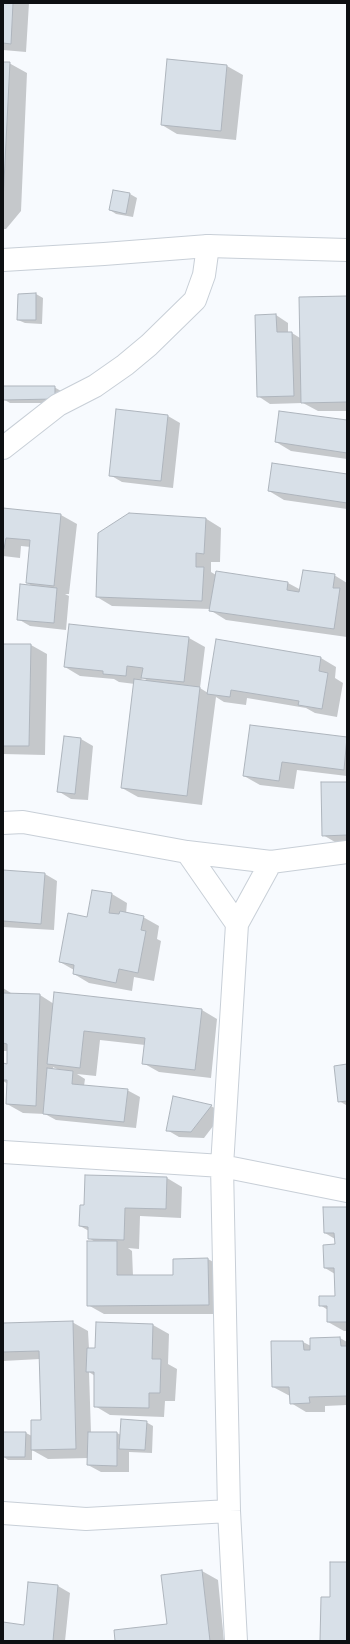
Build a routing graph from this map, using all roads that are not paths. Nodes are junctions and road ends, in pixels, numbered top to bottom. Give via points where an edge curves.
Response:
1 (208, 246) junction
2 (347, 250) edge
3 (3, 260) edge
4 (3, 448) edge
5 (3, 823) edge
6 (187, 852) junction
7 (347, 852) edge
8 (272, 862) junction
9 (237, 924) junction
10 (3, 1152) edge
11 (222, 1166) junction
12 (347, 1191) edge
13 (229, 1511) junction
14 (3, 1513) edge
15 (236, 1641) edge

1 - 2 street
1 - 3 street
1 - 4 street via 202,281 195,300 125,365 95,386 58,405
5 - 6 street via 23,822
6 - 8 street
6 - 9 street
7 - 8 street
8 - 9 street
9 - 11 street
10 - 11 street
11 - 12 street
11 - 13 street
13 - 14 street via 86,1519
13 - 15 street

